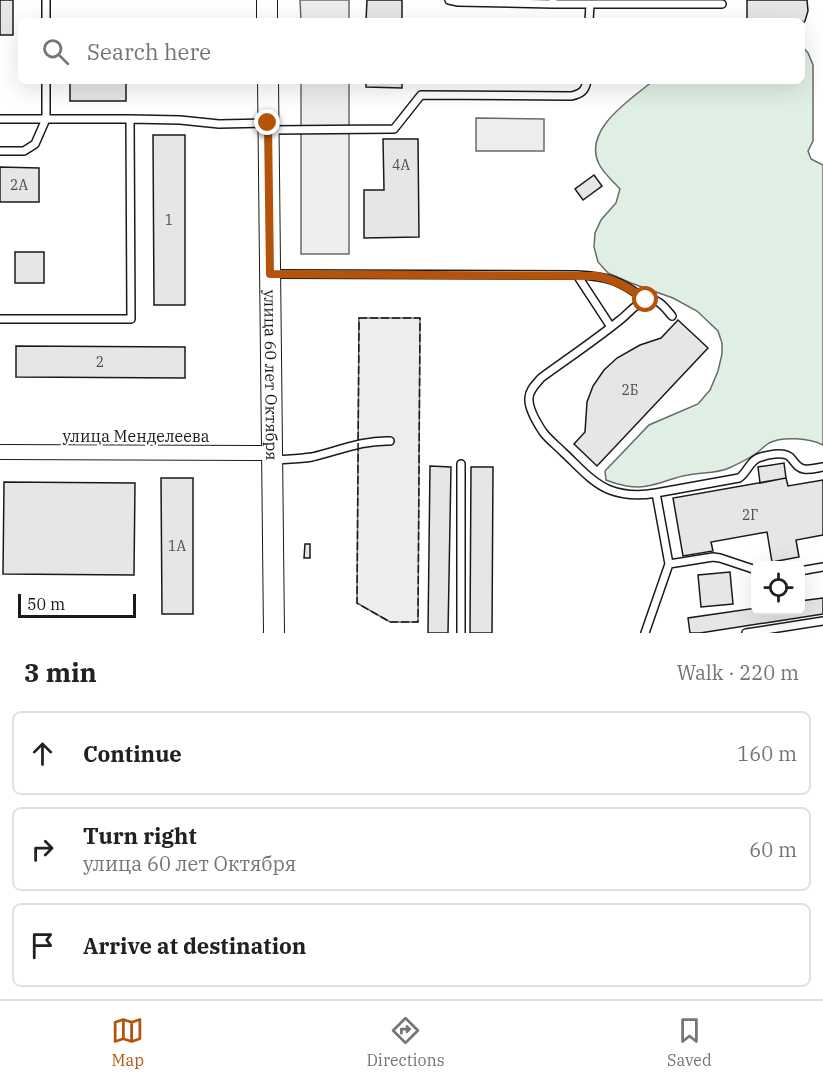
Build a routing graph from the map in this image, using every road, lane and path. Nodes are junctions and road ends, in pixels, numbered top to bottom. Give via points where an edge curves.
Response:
1 (46, 0) edge
2 (267, 0) edge
3 (449, 0) edge
4 (553, 2) edge
5 (590, 4) junction
6 (722, 4) dead end
7 (46, 18) edge
8 (267, 18) edge
9 (589, 18) edge
10 (46, 84) edge
11 (268, 84) edge
12 (587, 84) edge
13 (0, 119) edge
14 (46, 119) junction
15 (130, 119) junction
16 (268, 127) junction
17 (0, 151) edge
18 (270, 274) junction
19 (577, 275) junction
20 (646, 300) junction
21 (672, 316) dead end
22 (0, 319) edge
23 (610, 327) junction
24 (390, 441) dead end
25 (0, 452) edge
26 (272, 456) junction
27 (461, 464) dead end
28 (823, 467) edge
29 (656, 493) junction
30 (669, 564) junction
31 (823, 567) edge
32 (751, 568) edge
33 (805, 570) edge
34 (823, 621) edge
35 (274, 633) edge
36 (461, 633) edge
37 (645, 633) edge
38 (746, 633) edge

1 - 7 lane
2 - 8 main road
3 - 4 lane
4 - 5 lane
5 - 6 lane
5 - 9 lane
10 - 14 lane
11 - 16 main road, улица 60 лет Октября
12 - 16 lane via 580,94 571,96 421,95 394,129
13 - 14 lane
14 - 15 lane
14 - 17 lane via 35,144 24,151
15 - 16 lane
15 - 22 lane via 131,319
16 - 18 main road, улица 60 лет Октября
18 - 19 lane
18 - 26 main road, улица 60 лет Октября
19 - 20 lane via 610,279 628,286
19 - 23 lane
20 - 21 lane via 662,304
20 - 23 lane
23 - 29 lane via 541,378 532,388 529,404 544,434 596,482 622,494
24 - 26 lane via 358,444 297,459
25 - 26 street, улица Менделеева
26 - 35 main road, улица 60 лет Октября
27 - 36 lane
28 - 29 lane via 803,469 786,454 780,454 757,458 738,478
29 - 30 lane
30 - 32 lane via 713,557
30 - 37 lane
31 - 33 lane
34 - 38 lane

